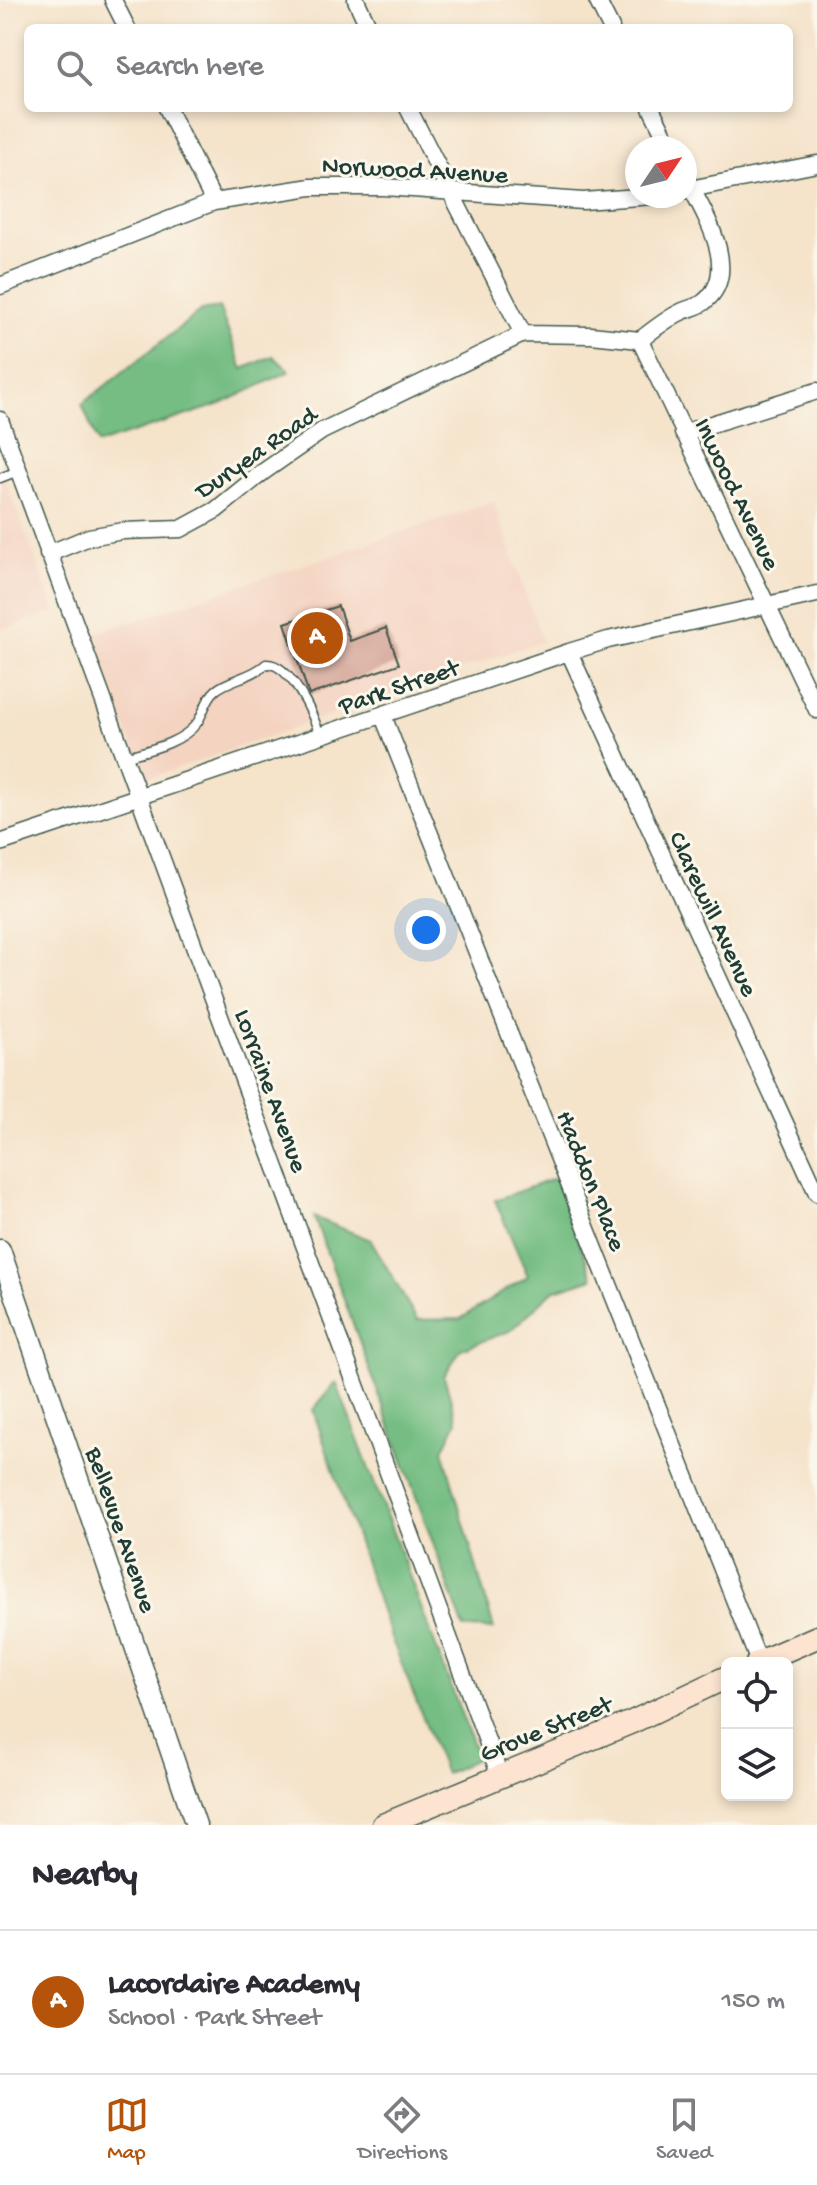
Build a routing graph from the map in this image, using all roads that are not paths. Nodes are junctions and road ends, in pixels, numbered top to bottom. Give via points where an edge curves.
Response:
1 (113, 0) edge
2 (356, 0) edge
3 (597, 0) edge
4 (125, 24) edge
5 (367, 24) edge
6 (609, 24) edge
7 (169, 112) edge
8 (410, 112) edge
9 (653, 112) edge
10 (665, 136) edge
11 (817, 164) edge
12 (697, 183) edge
13 (449, 192) junction
14 (625, 198) edge
15 (214, 202) junction
16 (697, 205) edge
17 (0, 286) edge
18 (523, 334) junction
19 (640, 340) junction
20 (817, 391) edge
21 (0, 420) edge
22 (683, 433) junction
23 (18, 471) junction
24 (0, 478) edge
25 (48, 554) junction
26 (817, 594) edge
27 (767, 605) junction
28 (569, 652) junction
29 (817, 710) edge
30 (383, 716) junction
31 (320, 736) junction
32 (124, 757) junction
33 (139, 796) junction
34 (0, 843) edge
35 (817, 1193) edge
36 (0, 1250) edge
37 (817, 1637) edge
38 (756, 1657) edge
39 (772, 1657) edge
40 (721, 1680) edge
41 (500, 1776) junction
42 (196, 1825) edge
43 (383, 1825) edge

1 - 4 street
2 - 5 street
3 - 6 street
7 - 15 street
8 - 13 street
9 - 10 street
11 - 12 street
13 - 14 street, Norwood Avenue via 583,201
13 - 15 street, Norwood Avenue via 311,187
13 - 18 street
15 - 17 street, Norwood Avenue
16 - 19 street via 720,252 717,291
18 - 19 street
18 - 25 street, Duryea Road via 322,431 216,510 181,529 89,537
19 - 22 street, Inwood Avenue
20 - 22 street
21 - 23 street, Lorraine Avenue
22 - 27 street, Inwood Avenue
23 - 24 lane
23 - 25 street, Lorraine Avenue
25 - 32 street, Lorraine Avenue
26 - 27 street, Park Street
27 - 28 street, Park Street
27 - 29 street, Inwood Avenue
28 - 30 street, Park Street
28 - 35 street, Clarewill Avenue
30 - 31 street, Park Street
30 - 38 street, Haddon Place
31 - 32 lane via 311,708 274,663 216,690 186,734
31 - 33 street, Park Street
32 - 33 street, Lorraine Avenue
33 - 34 street, Park Street
33 - 41 street, Lorraine Avenue
36 - 42 street, Bellevue Avenue
37 - 39 main road
40 - 41 main road, Grove Street
41 - 43 main road, Grove Street

